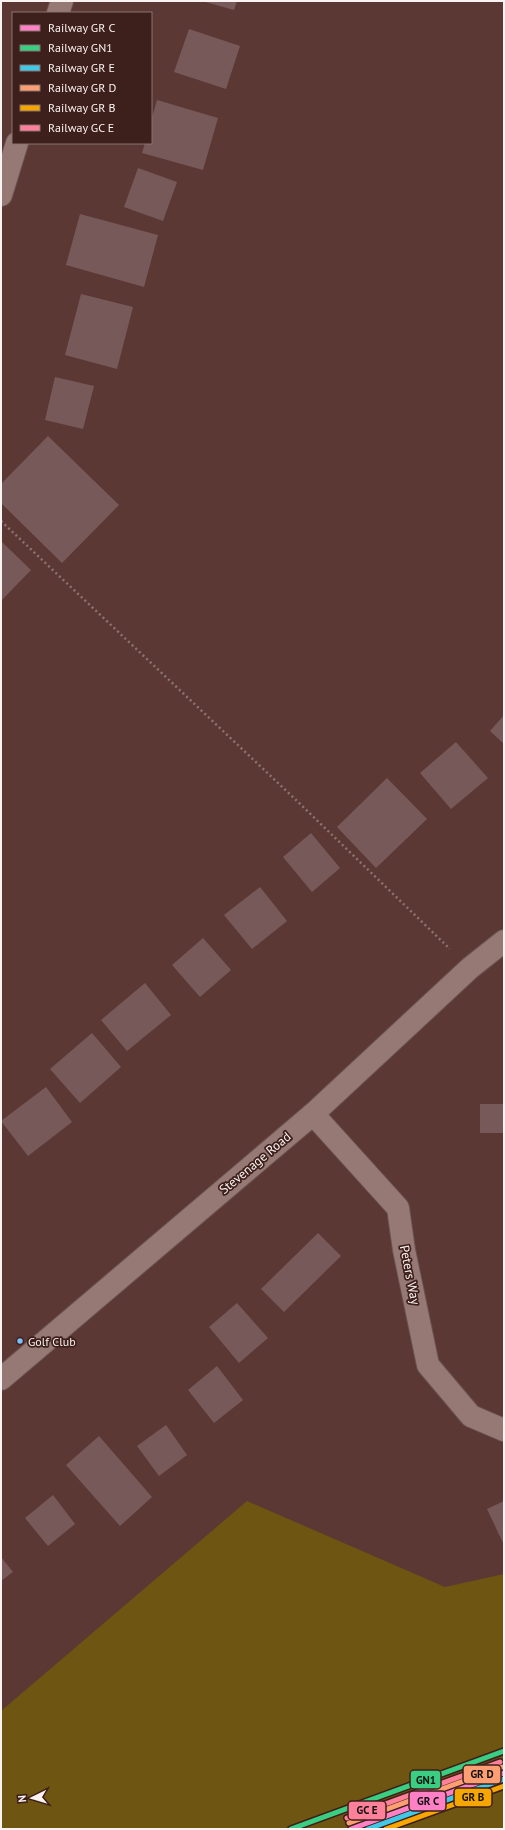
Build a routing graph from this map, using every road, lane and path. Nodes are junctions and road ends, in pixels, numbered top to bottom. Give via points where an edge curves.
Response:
1 (62, 1) edge
2 (58, 12) edge
3 (17, 144) edge
4 (1, 195) edge
5 (1, 522) edge
6 (504, 941) edge
7 (470, 968) junction
8 (313, 1114) junction
9 (1, 1379) edge
10 (504, 1430) edge

1 - 2 main road
3 - 4 main road
5 - 7 path
6 - 7 main road, Stevenage Road
7 - 8 main road, Stevenage Road
8 - 9 main road, Stevenage Road
8 - 10 main road, Peters Way via 398,1208 428,1365 471,1416

